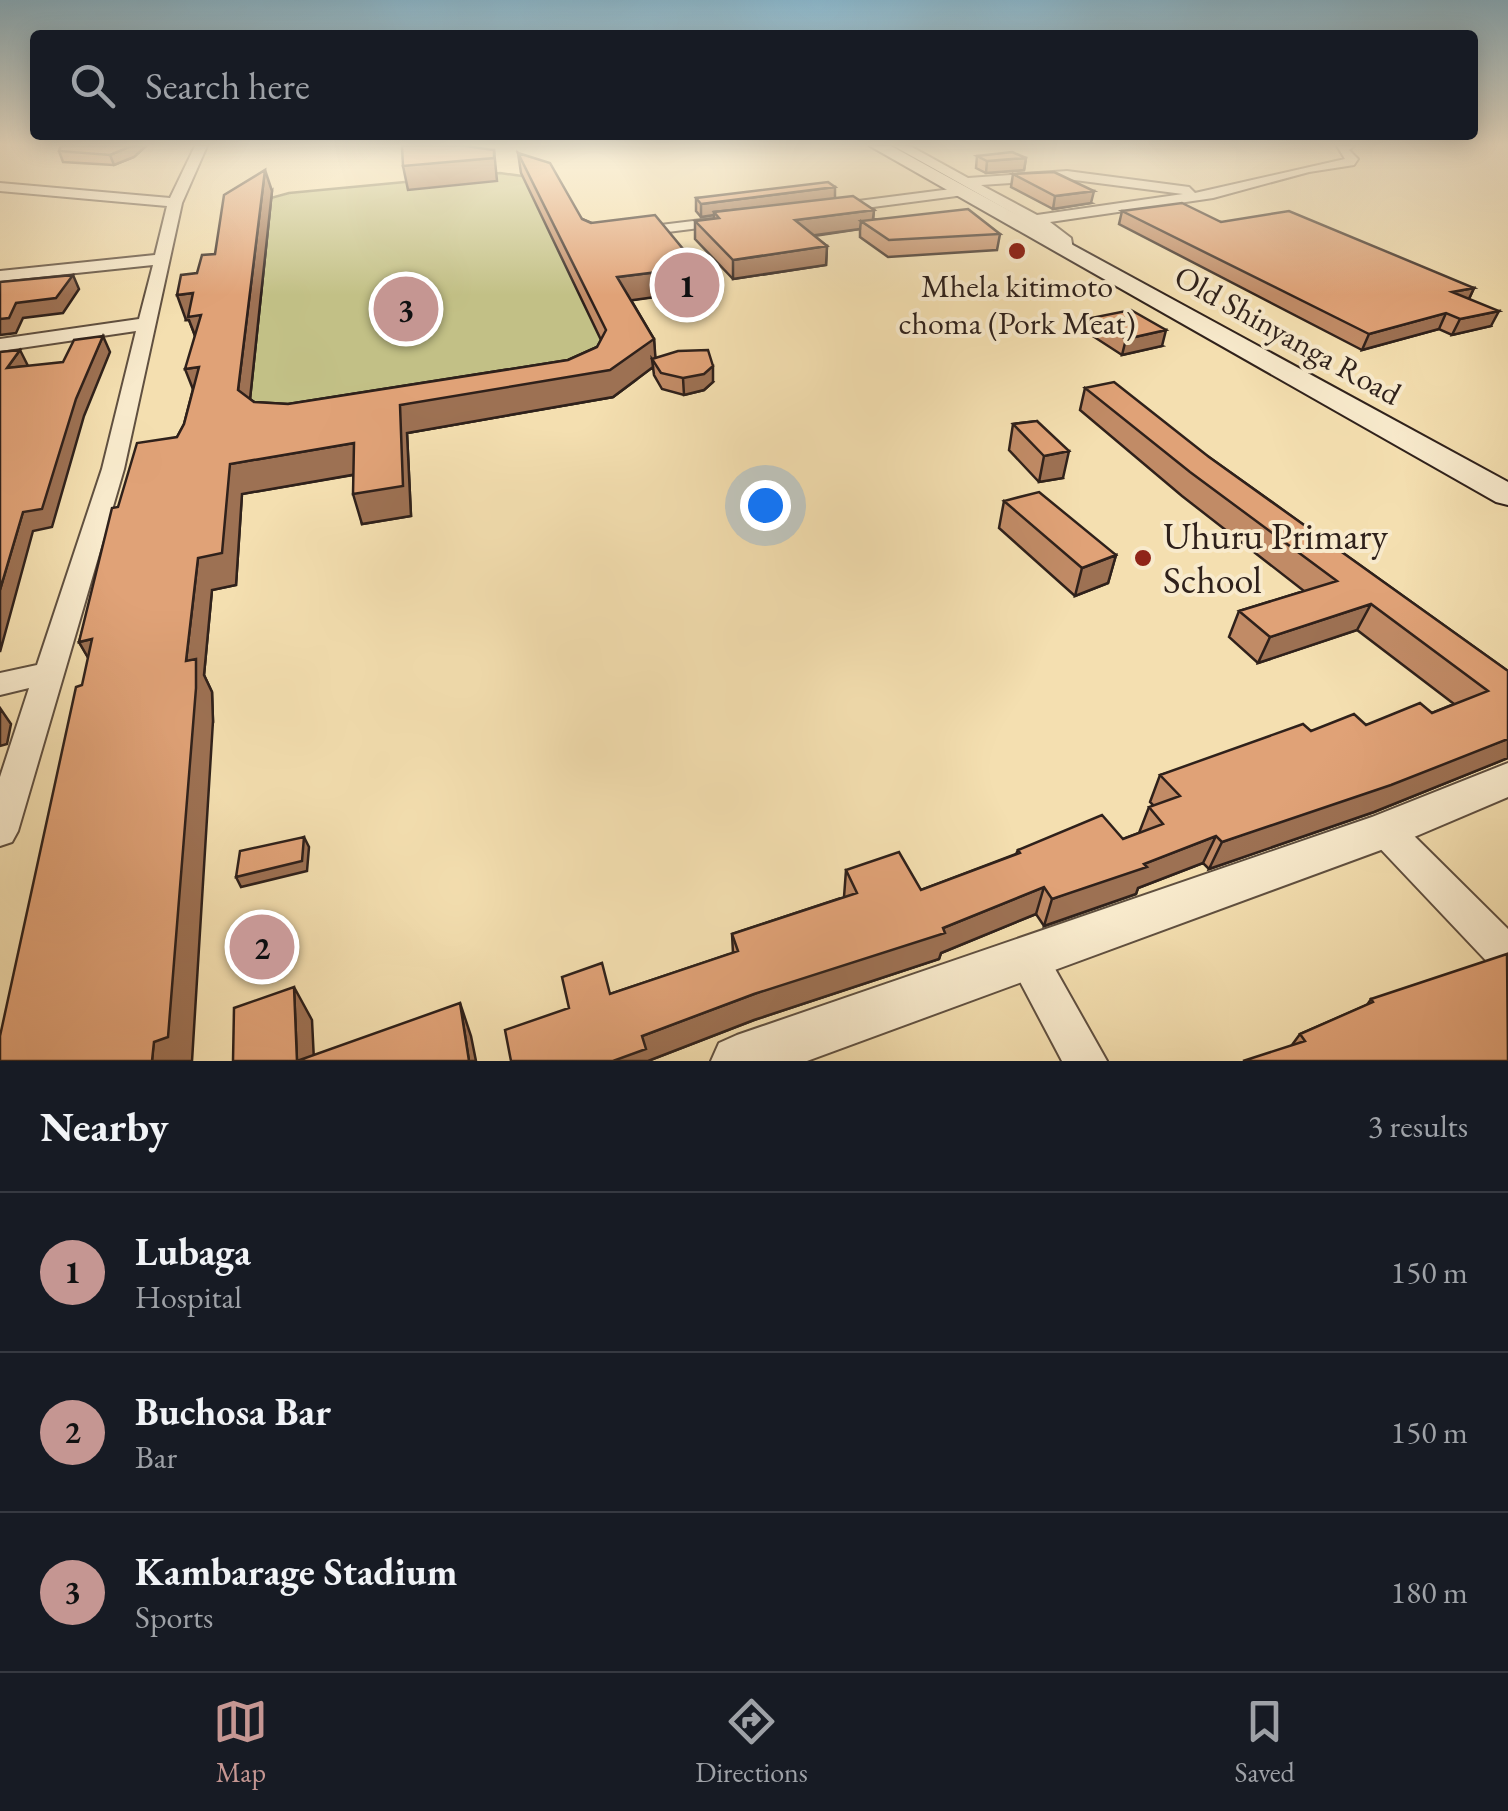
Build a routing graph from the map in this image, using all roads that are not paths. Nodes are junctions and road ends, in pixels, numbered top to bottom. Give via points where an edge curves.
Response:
1 (93, 196) edge
2 (178, 196) edge
3 (909, 196) edge
4 (976, 196) edge
5 (981, 196) edge
6 (1203, 196) edge
7 (175, 203) junction
8 (824, 209) edge
9 (747, 218) edge
10 (1036, 220) junction
11 (612, 235) edge
12 (1065, 249) junction
13 (164, 259) junction
14 (0, 276) edge
15 (145, 324) junction
16 (0, 345) edge
17 (1508, 496) edge
18 (46, 674) junction
19 (0, 684) edge
20 (1508, 779) edge
21 (1385, 830) junction
22 (0, 831) edge
23 (1508, 956) edge
24 (1028, 957) junction
25 (737, 1061) edge
26 (1084, 1061) edge

1 - 7 street
2 - 7 street
3 - 8 street
4 - 12 main road, Old Shinyanga Road
5 - 10 street
6 - 10 street
7 - 13 street
9 - 11 street
10 - 12 street via 1064,238
12 - 17 main road, Old Shinyanga Road
13 - 14 street
13 - 15 street
15 - 16 street
15 - 18 street via 113,468
18 - 19 street
18 - 22 street
20 - 21 street
21 - 23 street
21 - 24 street
24 - 25 street
24 - 26 street

